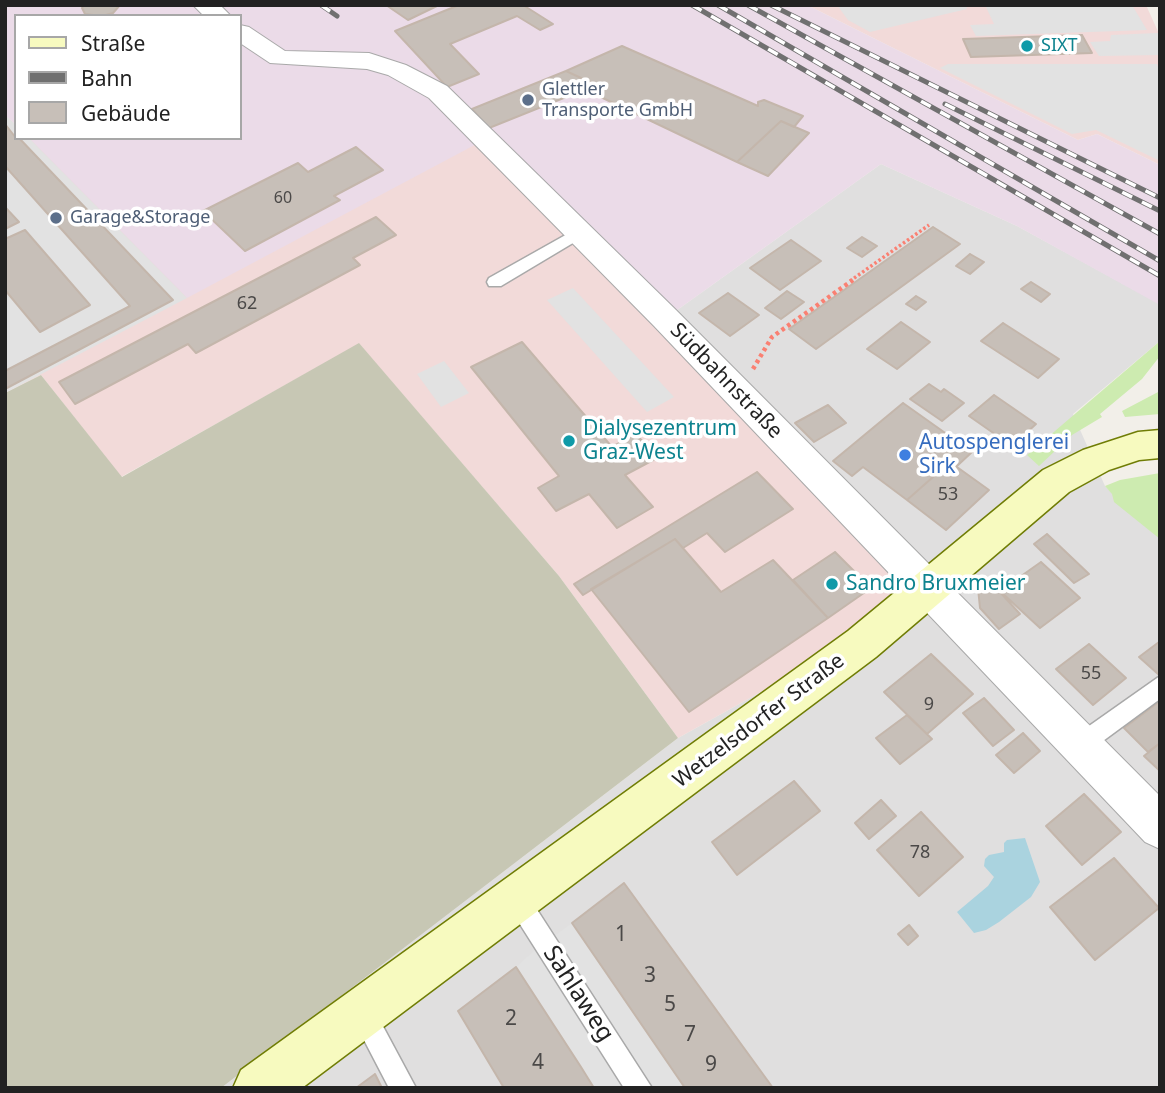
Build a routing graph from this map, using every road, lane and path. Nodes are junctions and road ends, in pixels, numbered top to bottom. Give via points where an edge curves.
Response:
1 (242, 34) edge
2 (929, 225) dead end
3 (578, 233) junction
4 (495, 282) dead end
5 (738, 394) junction
6 (1160, 444) edge
7 (929, 590) junction
8 (1160, 686) edge
9 (1080, 745) junction
10 (1160, 827) edge
11 (517, 899) junction
12 (362, 1012) junction
13 (259, 1088) edge
14 (403, 1088) edge
15 (639, 1088) edge

1 - 3 street, Südbahnstraße via 279,58 366,59 438,92
2 - 5 path via 772,337
3 - 4 lane
3 - 5 street, Südbahnstraße via 646,293
5 - 7 street, Südbahnstraße
6 - 7 main road, Wetzelsdorfer Straße via 1096,460 1056,481
7 - 9 street, Südbahnstraße
7 - 11 main road, Wetzelsdorfer Straße
8 - 9 lane
9 - 10 street, Südbahnstraße
11 - 12 main road, Wetzelsdorfer Straße
11 - 15 lane, Sahlaweg
12 - 13 main road, Wetzelsdorfer Straße
12 - 14 lane

